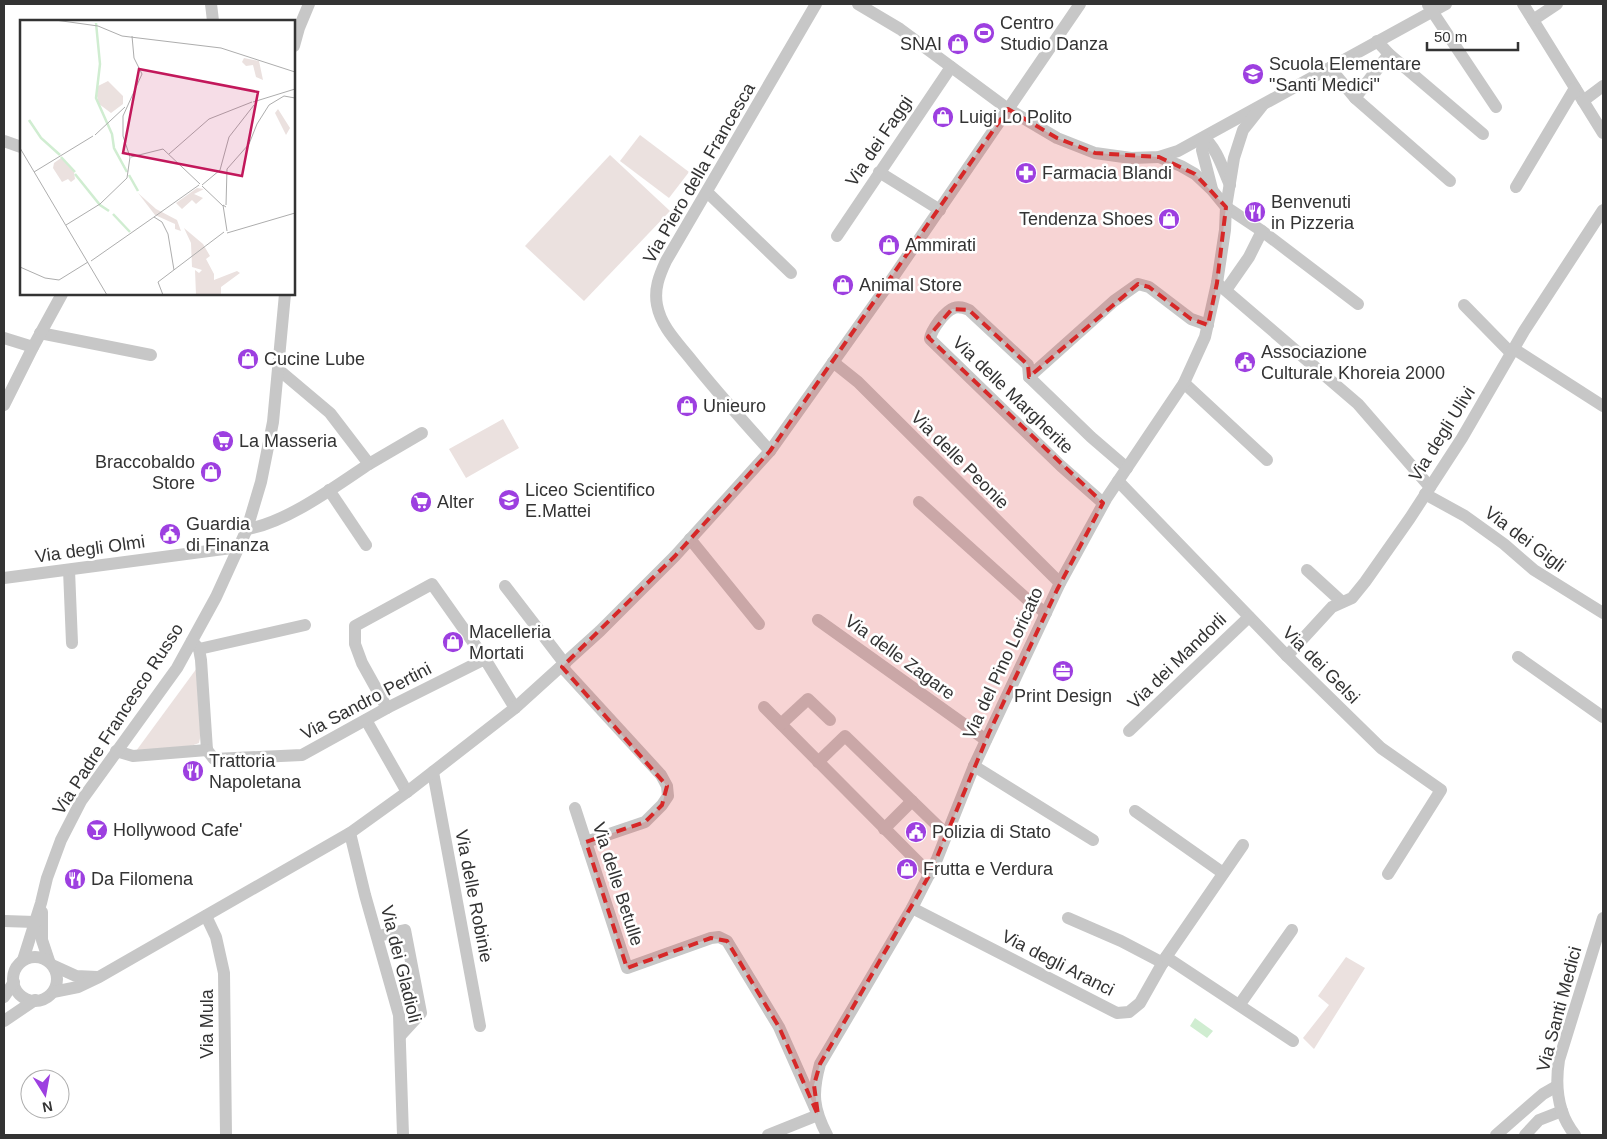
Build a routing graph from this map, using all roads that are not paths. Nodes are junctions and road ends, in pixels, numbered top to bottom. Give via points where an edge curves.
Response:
1 (309, 4) edge
2 (816, 4) edge
3 (858, 4) edge
4 (1080, 4) edge
5 (1446, 4) edge
6 (1557, 4) edge
7 (1522, 5) edge
8 (212, 6) edge
9 (1429, 8) edge
10 (213, 20) edge
11 (219, 20) edge
12 (1533, 20) junction
13 (296, 30) edge
14 (1377, 41) junction
15 (1388, 54) junction
16 (951, 67) junction
17 (1330, 68) junction
18 (1603, 86) edge
19 (1575, 88) junction
20 (1355, 98) junction
21 (1584, 101) junction
22 (1262, 106) junction
23 (1496, 107) dead end
24 (1008, 109) junction
25 (1603, 133) edge
26 (1483, 134) dead end
27 (1204, 138) junction
28 (4, 141) edge
29 (20, 147) edge
30 (1159, 157) junction
31 (879, 172) junction
32 (1450, 182) dead end
33 (1230, 185) junction
34 (1516, 187) dead end
35 (1212, 190) junction
36 (707, 192) junction
37 (1226, 207) junction
38 (940, 210) junction
39 (1603, 210) edge
40 (1262, 232) junction
41 (836, 236) dead end
42 (791, 273) dead end
43 (1222, 287) junction
44 (61, 295) edge
45 (282, 295) edge
46 (1358, 304) dead end
47 (1464, 305) dead end
48 (1208, 325) junction
49 (40, 333) junction
50 (4, 338) edge
51 (33, 346) junction
52 (1513, 351) junction
53 (150, 355) dead end
54 (833, 362) junction
55 (279, 370) junction
56 (1029, 378) junction
57 (1184, 383) junction
58 (4, 402) edge
59 (1603, 406) edge
60 (422, 433) dead end
61 (770, 451) junction
62 (1267, 460) dead end
63 (369, 464) junction
64 (1127, 468) junction
65 (1118, 481) junction
66 (330, 490) junction
67 (1427, 490) junction
68 (919, 502) dead end
69 (1103, 503) junction
70 (247, 529) junction
71 (690, 539) junction
72 (366, 545) dead end
73 (239, 547) junction
74 (69, 570) junction
75 (1307, 570) dead end
76 (4, 578) edge
77 (1060, 583) junction
78 (506, 586) dead end
79 (1342, 602) junction
80 (1046, 613) junction
81 (1603, 613) edge
82 (1249, 617) junction
83 (818, 620) dead end
84 (759, 624) dead end
85 (306, 625) dead end
86 (72, 644) dead end
87 (196, 645) junction
88 (1287, 656) junction
89 (1518, 657) dead end
90 (485, 659) junction
91 (564, 665) junction
92 (764, 707) dead end
93 (387, 708) junction
94 (515, 708) junction
95 (1603, 717) edge
96 (366, 720) junction
97 (830, 720) dead end
98 (781, 724) junction
99 (1128, 732) dead end
100 (986, 740) junction
101 (207, 750) junction
102 (116, 752) junction
103 (818, 762) junction
104 (974, 766) junction
105 (433, 772) junction
106 (407, 792) junction
107 (912, 802) junction
108 (575, 808) dead end
109 (1135, 811) dead end
110 (884, 829) junction
111 (350, 833) junction
112 (947, 835) junction
113 (1093, 840) dead end
114 (586, 842) junction
115 (1243, 845) dead end
116 (1224, 873) junction
117 (930, 874) junction
118 (1388, 874) dead end
119 (41, 903) junction
120 (912, 908) junction
121 (206, 916) junction
122 (1068, 918) dead end
123 (1603, 918) edge
124 (4, 921) edge
125 (35, 922) junction
126 (1292, 930) dead end
127 (378, 936) junction
128 (23, 960) junction
129 (1165, 960) junction
130 (51, 964) junction
131 (99, 977) junction
132 (14, 982) junction
133 (53, 992) junction
134 (4, 997) edge
135 (35, 1000) junction
136 (1240, 1004) junction
137 (4, 1021) edge
138 (480, 1026) dead end
139 (400, 1036) junction
140 (1293, 1041) dead end
141 (1557, 1086) junction
142 (1543, 1094) junction
143 (1562, 1111) junction
144 (818, 1115) junction
145 (1539, 1120) junction
146 (226, 1135) edge
147 (403, 1135) edge
148 (768, 1135) edge
149 (827, 1135) edge
150 (1496, 1135) edge
151 (1525, 1135) edge
152 (1575, 1135) edge

1 - 13 street
2 - 36 street, Via Piero della Francesca
3 - 16 street
4 - 24 street
5 - 9 street
6 - 12 street
7 - 12 street
8 - 10 street
8 - 11 street
9 - 14 street
9 - 23 street
12 - 19 street
14 - 15 street
14 - 17 street
15 - 20 street
15 - 26 street
16 - 24 street
16 - 31 street, Via dei Faggi
17 - 20 street
17 - 22 street
18 - 21 street
19 - 21 street
19 - 34 street
20 - 32 street
21 - 25 street
22 - 27 street
22 - 33 street, Via del Pino Loricato via 1243,130
24 - 30 street via 1057,138 1095,153 1131,158
24 - 38 street
27 - 30 street
27 - 33 street via 1213,149
27 - 35 street via 1202,150
28 - 29 street
30 - 35 street via 1195,174
31 - 38 street
31 - 41 street, Via dei Faggi
33 - 37 street, Via del Pino Loricato
35 - 37 street
36 - 42 street
36 - 61 street, Via Piero della Francesca via 666,261 658,280 657,305 666,328
37 - 40 street
37 - 43 street, Via del Pino Loricato
38 - 54 street
39 - 52 street, Via degli Ulivi
40 - 43 street via 1249,257
40 - 46 street
43 - 48 street, Via del Pino Loricato
43 - 67 street via 1358,404
44 - 49 street
45 - 55 street, Via Padre Francesco Russo
47 - 52 street
48 - 56 street via 1191,319 1149,287 1138,284 1114,301
48 - 57 street, Via del Pino Loricato
49 - 51 street
49 - 53 street
50 - 51 street
51 - 58 street
52 - 59 street
52 - 67 street, Via degli Ulivi
54 - 61 street
54 - 77 street, Via delle Peonie via 858,382
55 - 63 street via 330,413
55 - 70 street, Via Padre Francesco Russo via 261,482
56 - 64 street, Via delle Margherite
56 - 69 street, Via delle Margherite via 1028,365 969,310 962,307 952,309 931,333 930,339 934,343
57 - 62 street
57 - 64 street, Via del Pino Loricato
60 - 63 street
61 - 71 street
63 - 66 street
64 - 65 street, Via del Pino Loricato
65 - 69 street, Via del Pino Loricato
65 - 82 street, Via dei Gelsi
66 - 70 street via 271,523
66 - 72 street
67 - 79 street, Via degli Ulivi via 1365,582 1352,598
67 - 81 street, Via dei Gigli via 1504,544 1534,570
68 - 80 street
69 - 77 street, Via del Pino Loricato
70 - 73 street, Via Padre Francesco Russo
71 - 84 street
71 - 91 street
73 - 74 street, Via degli Olmi
73 - 87 street, Via Padre Francesco Russo
74 - 76 street, Via degli Olmi
74 - 86 street
75 - 79 street
77 - 80 street, Via del Pino Loricato
78 - 91 street
79 - 88 street, Via degli Ulivi via 1332,607
80 - 100 street, Via del Pino Loricato
82 - 88 street, Via dei Gelsi
82 - 99 street, Via dei Mandorli
83 - 100 street, Via delle Zagare
85 - 87 street
87 - 101 street
87 - 102 street, Via Padre Francesco Russo
88 - 118 street, Via dei Gelsi via 1381,748 1441,790
89 - 95 street
90 - 93 street, Via Sandro Pertini
90 - 93 street via 432,584 355,626 355,644 362,663
90 - 94 street
91 - 94 street
91 - 114 street via 661,775 668,796 645,822
92 - 98 street
93 - 96 street, Via Sandro Pertini
94 - 105 street
96 - 101 street, Via Sandro Pertini via 302,755 214,759
96 - 106 street
97 - 98 street via 808,699
98 - 103 street
100 - 104 street, Via del Pino Loricato
101 - 102 street, Via Sandro Pertini via 133,756
102 - 119 street, Via Padre Francesco Russo via 81,801 61,840
103 - 107 street via 845,736
103 - 110 street
104 - 112 street, Via del Pino Loricato
104 - 113 street
105 - 106 street
105 - 138 street, Via delle Robinie
106 - 111 street
107 - 110 street
107 - 112 street
108 - 114 street, Via delle Betulle
109 - 116 street
110 - 117 street
111 - 121 street
111 - 127 street, Via dei Gladioli
112 - 117 street, Via del Pino Loricato
114 - 144 street, Via delle Betulle via 627,968 711,938 727,941 779,1027
115 - 116 street, Via degli Aranci
116 - 129 street, Via degli Aranci
117 - 120 street, Via del Pino Loricato
119 - 125 street, Via Padre Francesco Russo
119 - 130 street, Via Padre Francesco Russo via 42,940
120 - 129 street, Via degli Aranci via 1117,1013 1129,1012 1140,1003
120 - 144 street, Via del Pino Loricato via 820,1064 814,1085
121 - 131 street
121 - 146 street, Via Mula via 216,937 224,973
122 - 129 street
123 - 141 street, Via Santi Medici via 1559,1060
124 - 125 street
125 - 128 street, Via Padre Francesco Russo
126 - 136 street
127 - 139 street, Via dei Gladioli via 399,1015
127 - 139 street via 405,930 421,1013
128 - 130 street via 36,956
128 - 132 street via 15,970
129 - 136 street
130 - 131 street via 76,976
130 - 133 street via 58,979
131 - 133 street via 78,987
132 - 134 street
132 - 135 street via 19,993
133 - 135 street
135 - 137 street
136 - 140 street
139 - 147 street, Via dei Gladioli
141 - 142 street
141 - 143 street, Via Santi Medici
142 - 145 street via 1538,1108
142 - 150 street
143 - 145 street
143 - 152 street, Via Santi Medici
144 - 148 street
144 - 149 street, Via del Pino Loricato
145 - 151 street

